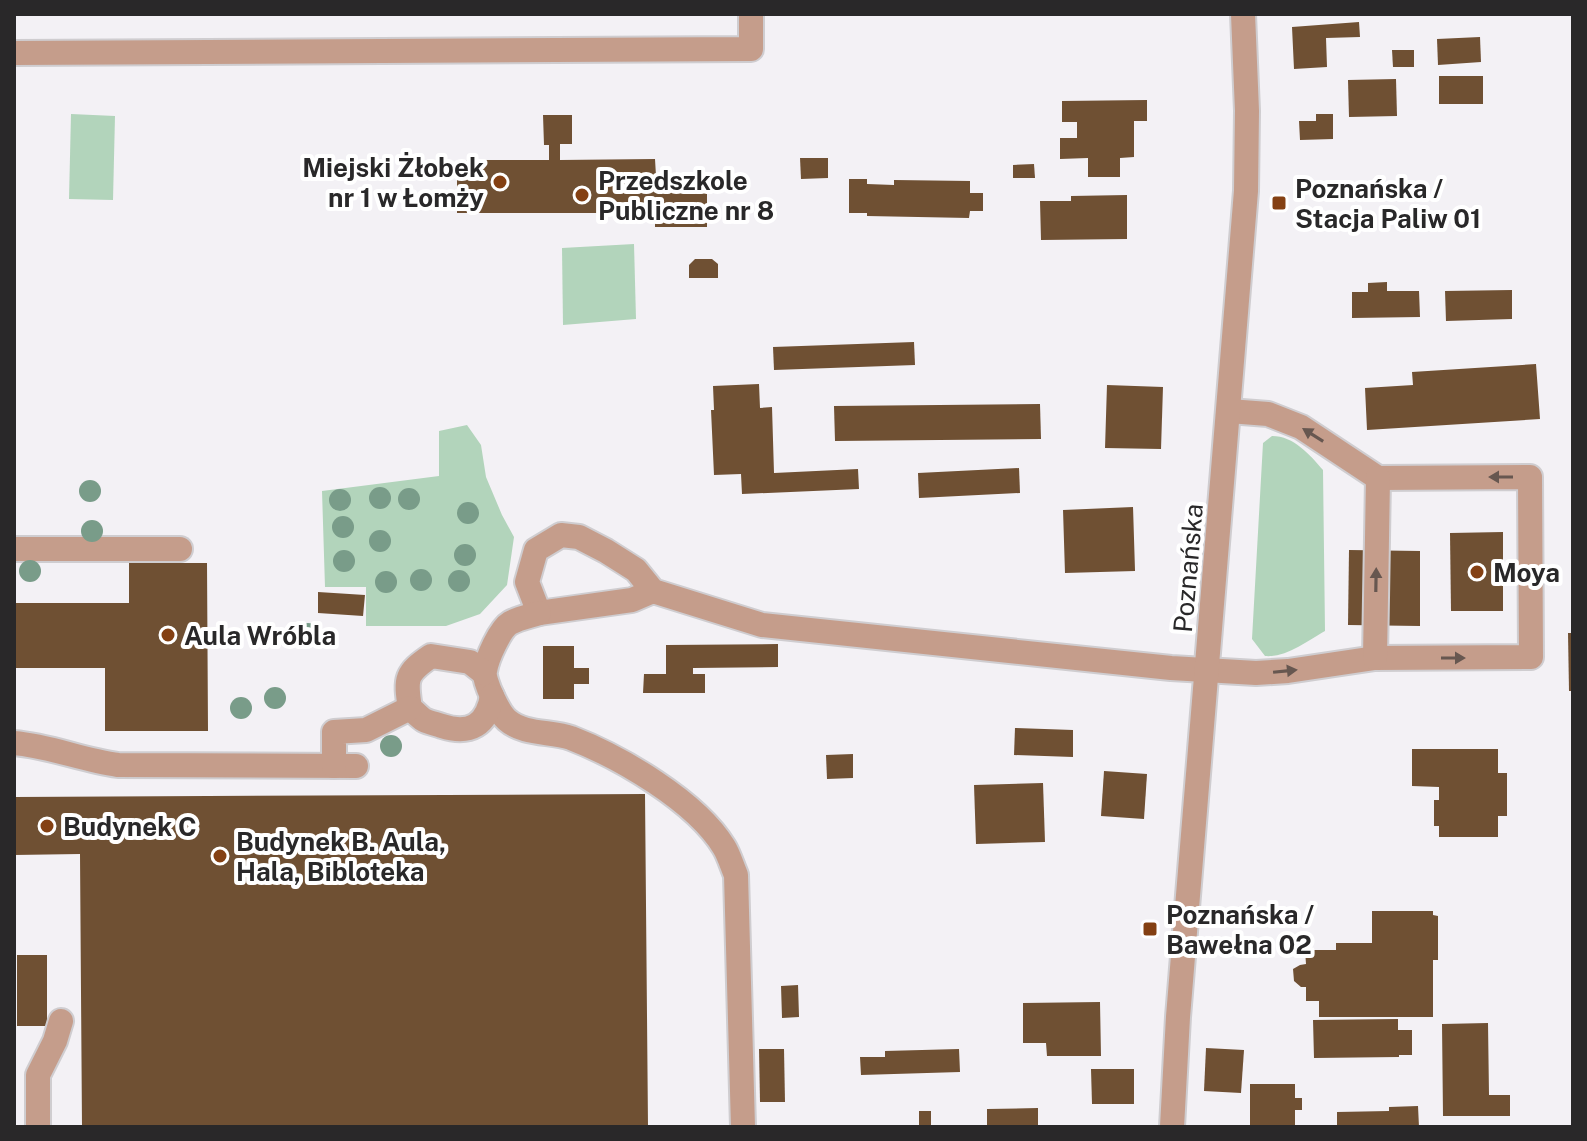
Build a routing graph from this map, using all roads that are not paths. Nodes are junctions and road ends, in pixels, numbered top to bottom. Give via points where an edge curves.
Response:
1 (751, 14) edge
2 (1243, 14) edge
3 (14, 53) edge
4 (1229, 411) junction
5 (1378, 478) junction
6 (14, 549) edge
7 (180, 549) dead end
8 (653, 591) junction
9 (539, 613) junction
10 (1375, 658) junction
11 (1207, 670) junction
12 (488, 685) junction
13 (410, 708) junction
14 (14, 743) edge
15 (61, 1021) dead end
16 (14, 1089) edge
17 (38, 1096) junction
18 (38, 1127) edge
19 (743, 1127) edge
20 (1172, 1127) edge

1 - 3 street via 751,49
2 - 4 street, Poznańska via 1246,191
5 -> 4 street via 1301,427 1268,414
4 - 11 street, Poznańska
10 -> 5 street
10 -> 5 street via 1531,657 1530,477
6 - 7 street
8 - 9 street via 632,600
8 - 9 street via 636,570 606,551 579,537 561,535 536,550 527,582
8 - 11 street via 762,625
9 - 12 street via 508,623 496,641
11 -> 10 street via 1288,671
11 - 20 street, Poznańska
12 - 13 street via 490,708 481,723 468,730 425,720
12 - 13 street via 470,662 431,656 413,669 406,688
12 - 19 street via 505,719 612,756 696,813 724,847 736,875
13 - 14 street via 366,730 334,732 345,766 118,765
15 - 17 street via 38,1075
16 - 17 street
17 - 18 street

